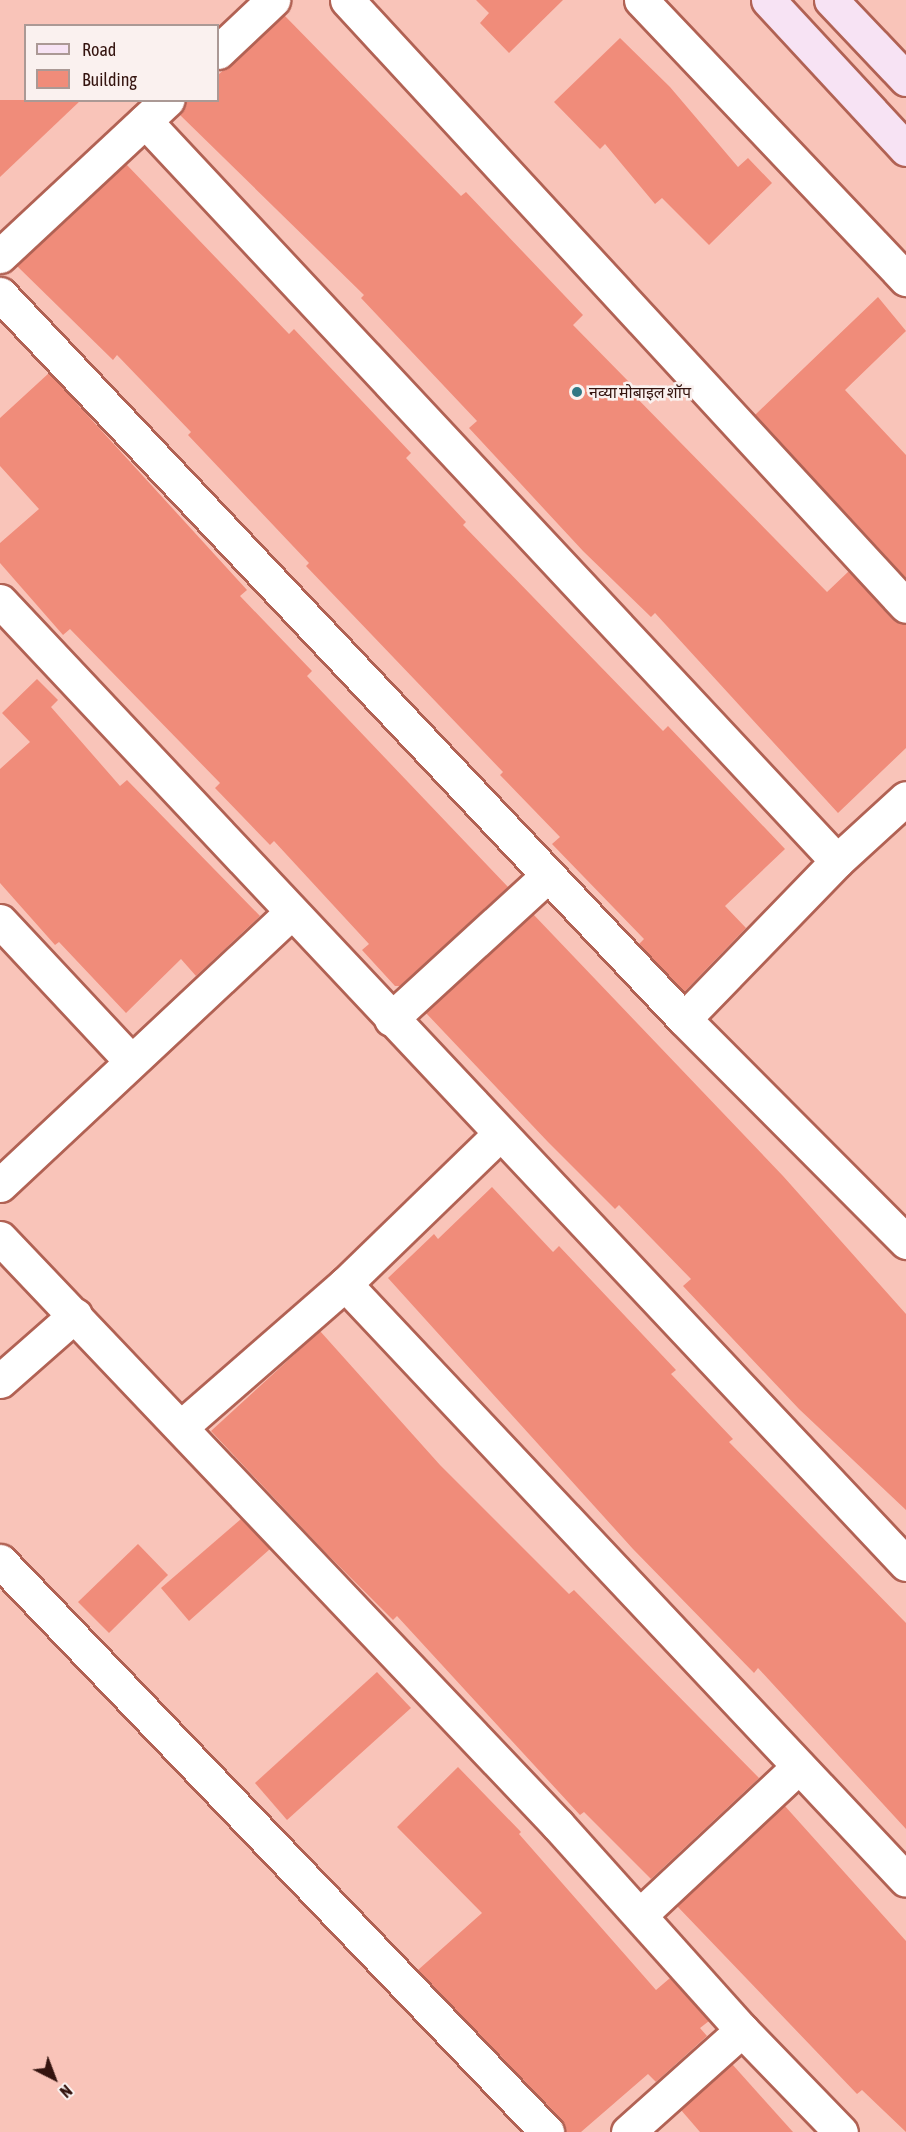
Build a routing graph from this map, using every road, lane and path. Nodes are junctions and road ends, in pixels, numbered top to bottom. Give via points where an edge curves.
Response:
1 (273, 0) edge
2 (347, 0) edge
3 (641, 0) edge
4 (768, 0) edge
5 (831, 0) edge
6 (219, 51) edge
7 (906, 79) edge
8 (156, 111) edge
9 (906, 149) edge
10 (0, 256) edge
11 (906, 279) edge
12 (0, 294) edge
13 (0, 601) edge
14 (906, 606) edge
15 (906, 798) edge
16 (837, 861) junction
17 (548, 876) junction
18 (291, 913) junction
19 (0, 921) edge
20 (391, 1019) junction
21 (684, 1019) junction
22 (131, 1061) junction
23 (500, 1134) junction
24 (0, 1185) edge
25 (902, 1230) edge
26 (0, 1238) edge
27 (345, 1284) junction
28 (75, 1315) junction
29 (0, 1381) edge
30 (181, 1427) junction
31 (0, 1561) edge
32 (906, 1564) edge
33 (797, 1768) junction
34 (906, 1880) edge
35 (640, 1915) junction
36 (742, 2030) junction
37 (547, 2132) edge
38 (628, 2132) edge
39 (841, 2132) edge

1 - 6 street
2 - 14 street
3 - 11 street
4 - 9 street
5 - 7 street
8 - 10 street
8 - 16 street
12 - 17 street
13 - 18 street
15 - 16 street
16 - 21 street
17 - 20 street
17 - 21 street
18 - 20 street
18 - 22 street
19 - 22 street
20 - 23 street
21 - 25 street
22 - 24 street
23 - 27 street
23 - 32 street
26 - 28 street
27 - 30 street
27 - 33 street
28 - 29 street
28 - 30 street
30 - 35 street
31 - 37 street
33 - 34 street
33 - 35 street
35 - 36 street
36 - 38 street
36 - 39 street

